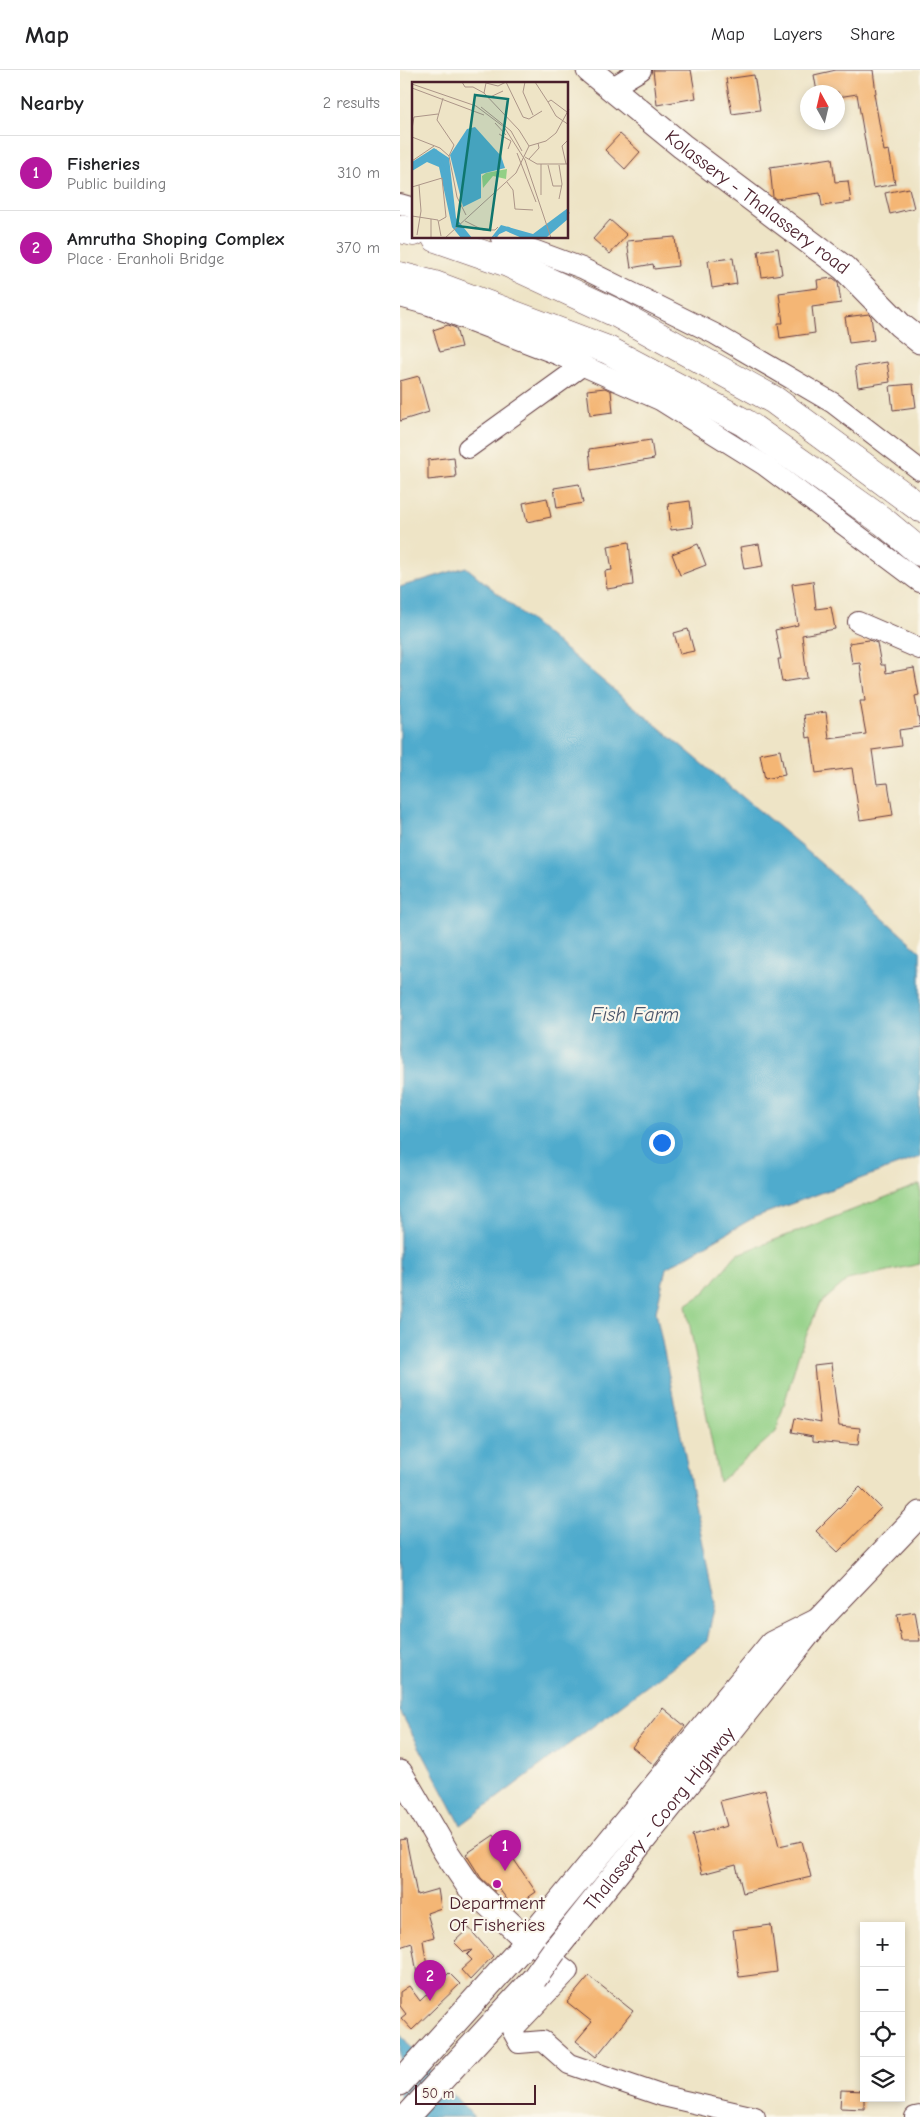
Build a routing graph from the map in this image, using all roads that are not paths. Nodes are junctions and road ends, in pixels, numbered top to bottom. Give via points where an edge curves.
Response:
1 (589, 70) edge
2 (641, 70) edge
3 (611, 88) junction
4 (439, 239) edge
5 (503, 239) edge
6 (400, 276) edge
7 (400, 297) edge
8 (920, 341) edge
9 (582, 365) junction
10 (468, 448) dead end
11 (920, 470) edge
12 (920, 508) edge
13 (920, 552) edge
14 (920, 582) edge
15 (858, 622) dead end
16 (920, 649) edge
17 (920, 1514) edge
18 (818, 1621) junction
19 (400, 1773) edge
20 (528, 1941) junction
21 (400, 2083) edge
22 (920, 2116) edge
23 (407, 2117) edge
24 (755, 2117) edge
25 (915, 2117) edge

1 - 3 main road, Kolassery - Thalassery road
2 - 3 street
3 - 8 main road, Kolassery - Thalassery road via 844,268
4 - 12 highway via 508,263 618,314 766,395
5 - 11 street via 582,268 715,334 833,403
6 - 13 highway via 435,285 608,350 745,423 884,522
7 - 9 street via 429,305
9 - 10 street
9 - 14 street via 660,400 764,465
15 - 16 street
17 - 18 main road
18 - 20 main road via 772,1644
18 - 23 main road, Thalassery - Coorg Highway, bridge via 534,1979
19 - 20 main road via 469,1886
20 - 21 main road
20 - 24 street via 568,1971 512,2030 519,2043 543,2041 569,2064 663,2096
22 - 25 street

